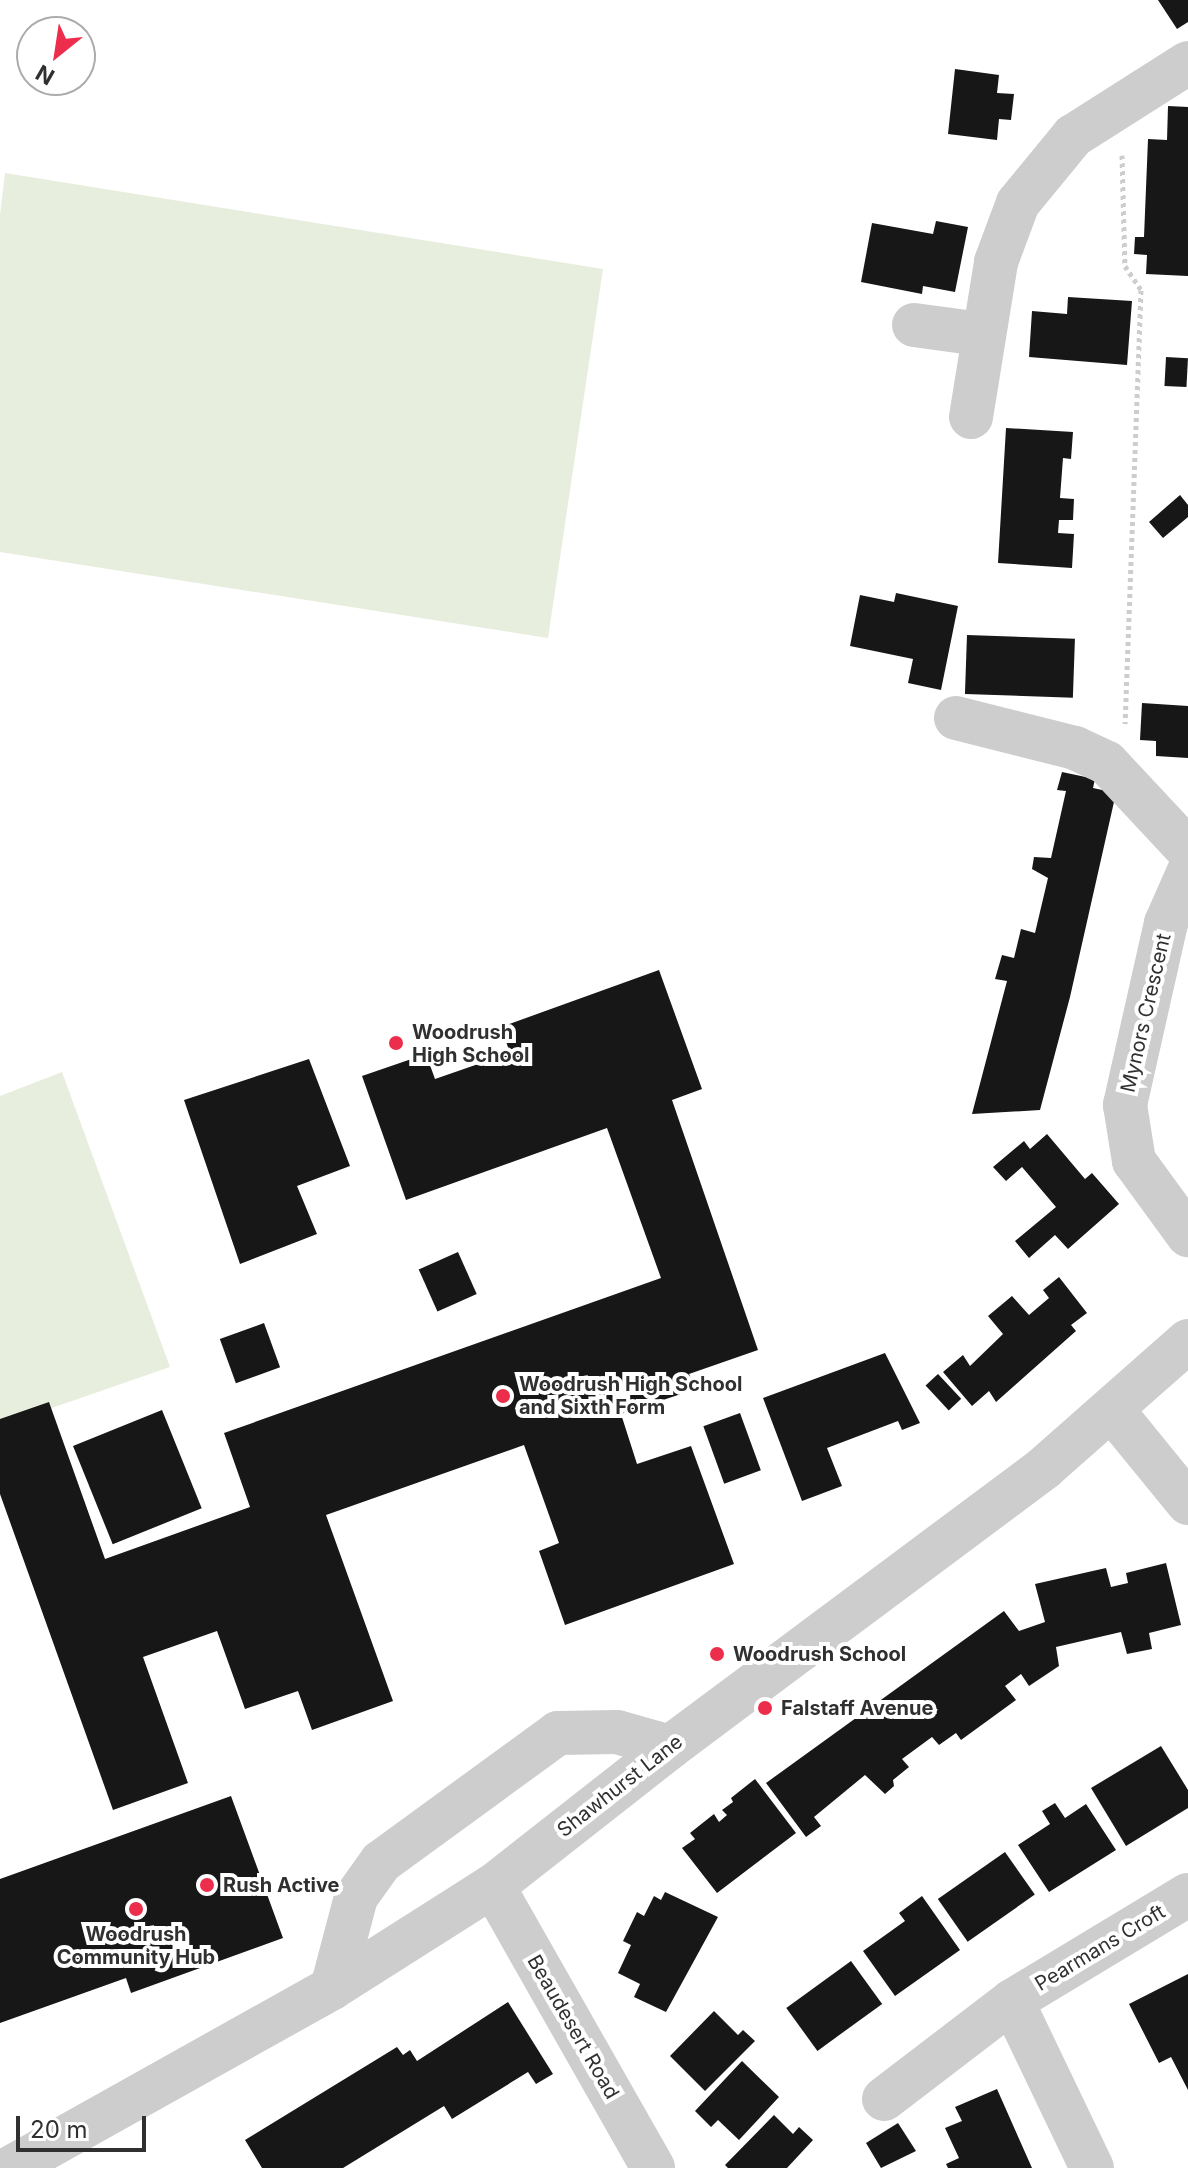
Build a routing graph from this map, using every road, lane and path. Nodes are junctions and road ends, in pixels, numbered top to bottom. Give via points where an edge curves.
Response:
1 (1188, 63) edge
2 (1121, 105) junction
3 (914, 325) dead end
4 (981, 334) junction
5 (971, 417) dead end
6 (956, 718) dead end
7 (1125, 727) dead end
8 (1188, 850) edge
9 (1188, 873) edge
10 (1188, 1235) edge
11 (1188, 1341) edge
12 (1113, 1411) junction
13 (1188, 1503) edge
14 (670, 1747) junction
15 (493, 1886) junction
16 (1188, 1895) edge
17 (332, 1988) junction
18 (1012, 2001) junction
19 (884, 2099) dead end
20 (10, 2168) edge
21 (653, 2168) edge
22 (1092, 2168) edge

1 - 2 street
2 - 4 street via 1073,136 1018,203 996,262
2 - 7 path via 1125,266 1141,290
3 - 4 street
4 - 5 street
6 - 8 street via 1075,748 1107,763
9 - 10 street, Mynors Crescent via 1166,923 1125,1105 1134,1161
11 - 12 street, Shawhurst Lane
12 - 13 street
12 - 14 street, Shawhurst Lane
14 - 15 street, Shawhurst Lane
14 - 17 street via 617,1732 558,1733 381,1862 356,1897
15 - 17 street, Shawhurst Lane
15 - 21 street, Beaudesert Road
16 - 18 street, Pearmans Croft
17 - 20 street, Shawhurst Lane
18 - 19 street, Pearmans Croft
18 - 22 street, Pearmans Croft

